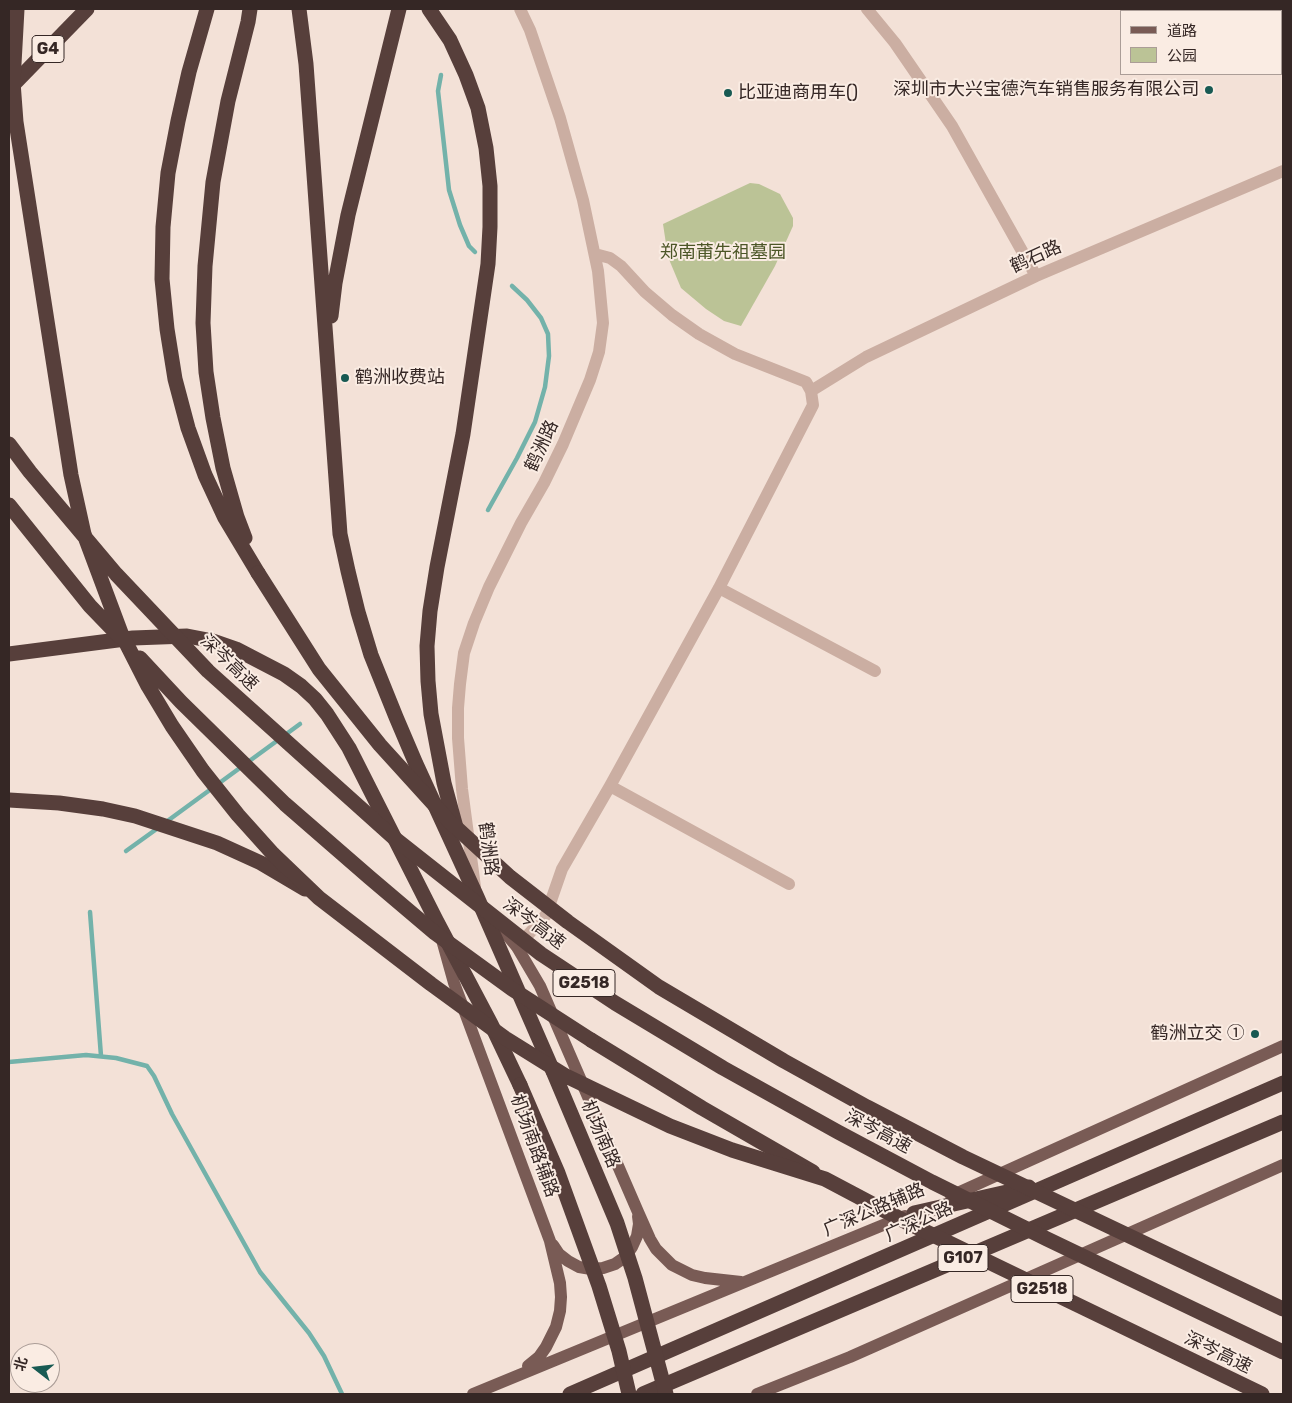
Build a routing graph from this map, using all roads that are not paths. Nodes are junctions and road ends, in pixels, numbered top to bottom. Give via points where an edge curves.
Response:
1 (17, 9) edge
2 (86, 9) edge
3 (207, 9) edge
4 (250, 9) edge
5 (299, 9) edge
6 (399, 9) edge
7 (429, 9) edge
8 (520, 9) edge
9 (867, 9) edge
10 (9, 17) edge
11 (9, 89) edge
12 (1283, 171) edge
13 (595, 254) junction
14 (1036, 276) junction
15 (327, 350) junction
16 (812, 392) junction
17 (9, 444) edge
18 (9, 505) edge
19 (258, 573) junction
20 (719, 588) junction
21 (9, 654) edge
22 (875, 671) dead end
23 (610, 786) junction
24 (9, 800) edge
25 (789, 884) dead end
26 (477, 897) junction
27 (319, 898) junction
28 (436, 920) junction
29 (517, 947) junction
30 (1283, 1046) edge
31 (1283, 1083) edge
32 (1283, 1122) edge
33 (1283, 1166) edge
34 (825, 1179) junction
35 (1062, 1180) junction
36 (638, 1212) junction
37 (914, 1213) junction
38 (550, 1241) junction
39 (744, 1282) junction
40 (1283, 1309) edge
41 (1283, 1352) edge
42 (518, 1375) junction
43 (473, 1394) edge
44 (570, 1394) edge
45 (629, 1394) edge
46 (643, 1394) edge
47 (666, 1394) edge
48 (757, 1394) edge
49 (1262, 1394) edge

1 - 10 highway
1 - 27 highway, bridge via 13,82 18,132 70,475 84,534 121,633 172,726 202,771 238,815
2 - 11 highway, G4
3 - 19 highway via 189,72 168,173 162,280 166,329 188,428 205,475 225,518
4 - 19 highway via 213,182 203,323 213,418 226,476
5 - 15 highway
6 - 15 highway via 348,215
7 - 26 highway via 450,40 478,108 490,186 488,264 463,434 435,576 427,646 430,714 437,750 452,815
8 - 13 street, 鹤洲路 via 560,118
9 - 14 street via 895,43 952,126
12 - 14 street, 鹤石路
13 - 16 street via 610,258 621,266 652,298 699,334 735,354 806,382
13 - 26 street, 鹤洲路 via 603,323 599,352 590,380 544,483 489,586 464,653 458,738
14 - 16 street, 鹤石路 via 866,357
15 - 26 highway via 340,534 358,612 416,764
16 - 20 street via 813,405
17 - 41 highway, 深岑高速 / G2518, bridge via 116,574 208,671 394,838 541,954 706,1058 846,1137 1047,1239
18 - 34 highway, 深岑高速 / G2518, bridge via 90,606 181,702 286,804 435,933 512,989 591,1040
19 - 40 highway, bridge via 319,669 380,744 449,821 510,877 568,922 659,986 866,1107 963,1157
20 - 22 street
20 - 23 street
21 - 28 highway via 133,638 187,636 236,649 284,674 315,700 349,748
23 - 25 street
23 - 29 street via 562,869 546,915
24 - 27 highway, bridge via 103,809 174,828 261,863
26 - 29 main road
26 - 47 highway, 机场南路, bridge via 617,1223
27 - 34 highway, bridge via 505,1038 566,1076 670,1126 732,1150
28 - 38 main road, 机场南路辅路 via 454,983
28 - 45 highway, bridge via 491,1024 558,1173 599,1286
29 - 36 main road via 540,986
30 - 37 main road, 广深公路辅路
31 - 35 highway, 广深公路 / G107
32 - 46 highway, G107
33 - 48 main road via 850,1357
34 - 49 highway, 深岑高速 / G2518, bridge via 910,1224
35 - 37 highway
35 - 44 highway, 广深公路 / G107
36 - 38 main road via 637,1236 632,1247 615,1264 603,1268 579,1267 568,1262
36 - 39 main road via 656,1249 672,1265 698,1277
37 - 39 main road, 广深公路辅路
38 - 42 main road, 机场南路辅路 via 560,1283 556,1326 546,1348
39 - 42 main road, 广深公路辅路
42 - 43 main road, 广深公路辅路

